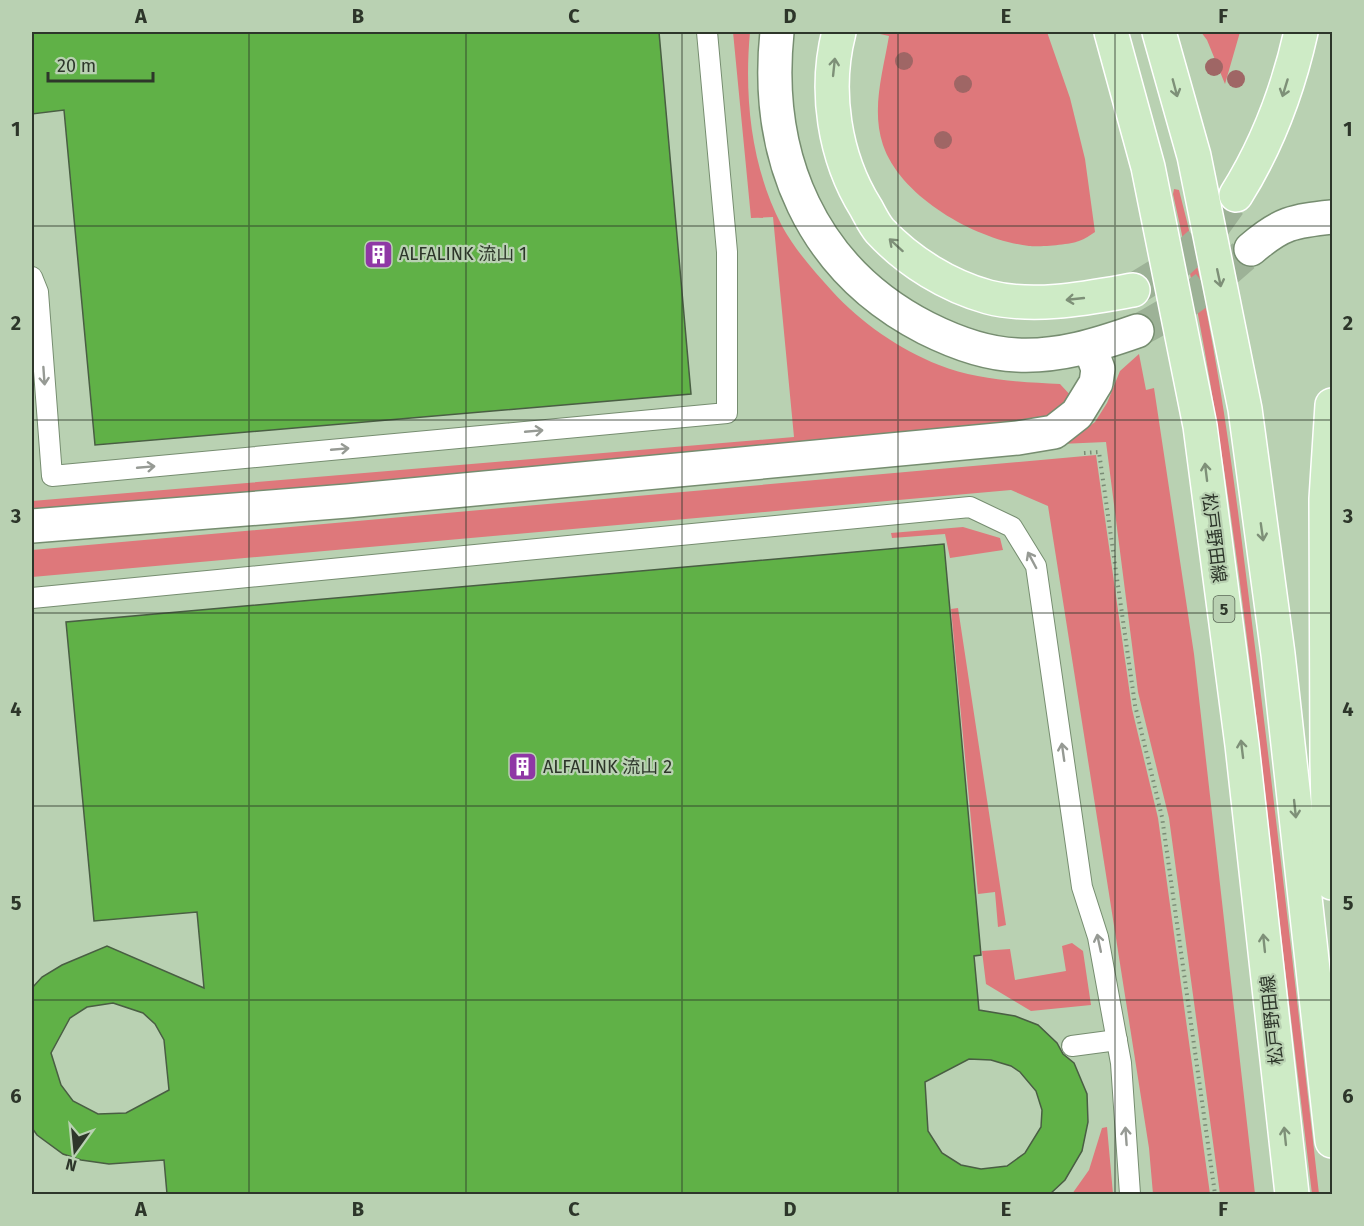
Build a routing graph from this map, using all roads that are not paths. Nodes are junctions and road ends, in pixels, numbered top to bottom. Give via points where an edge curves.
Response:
1 (707, 32) edge
2 (777, 32) edge
3 (839, 32) edge
4 (1111, 32) edge
5 (1159, 32) edge
6 (1301, 32) edge
7 (1236, 195) tunnel mouth
8 (1332, 217) edge
9 (1251, 249) tunnel mouth
10 (32, 277) edge
11 (1133, 290) tunnel mouth
12 (1137, 332) tunnel mouth
13 (1090, 347) junction
14 (1332, 405) edge
15 (32, 526) edge
16 (32, 598) edge
17 (1332, 883) edge
18 (1117, 1040) junction
19 (1072, 1046) dead end
20 (1332, 1141) edge
21 (1130, 1194) edge
22 (1292, 1194) edge

10 -> 1 lane via 38,292 52,476 727,413 727,252
2 - 13 street via 777,118 795,184 825,244 860,283 912,321 983,350 1016,355
11 -> 3 main road via 1039,303 990,297 950,283 914,261 879,230 858,196 840,152 833,78
22 -> 4 main road, 松戸野田線 / 5 via 1242,745 1200,426 1148,167
5 -> 20 main road via 1194,156 1245,409 1278,654
6 -> 7 main road via 1277,116
8 - 9 street via 1282,225
12 - 13 street
13 - 15 street via 1098,369 1096,383 1077,414 1054,432 347,501
14 - 17 main road via 1326,499 1327,762
18 -> 16 lane via 1098,937 1082,887 1036,566 1012,527 970,507
18 - 19 lane
21 -> 18 lane

